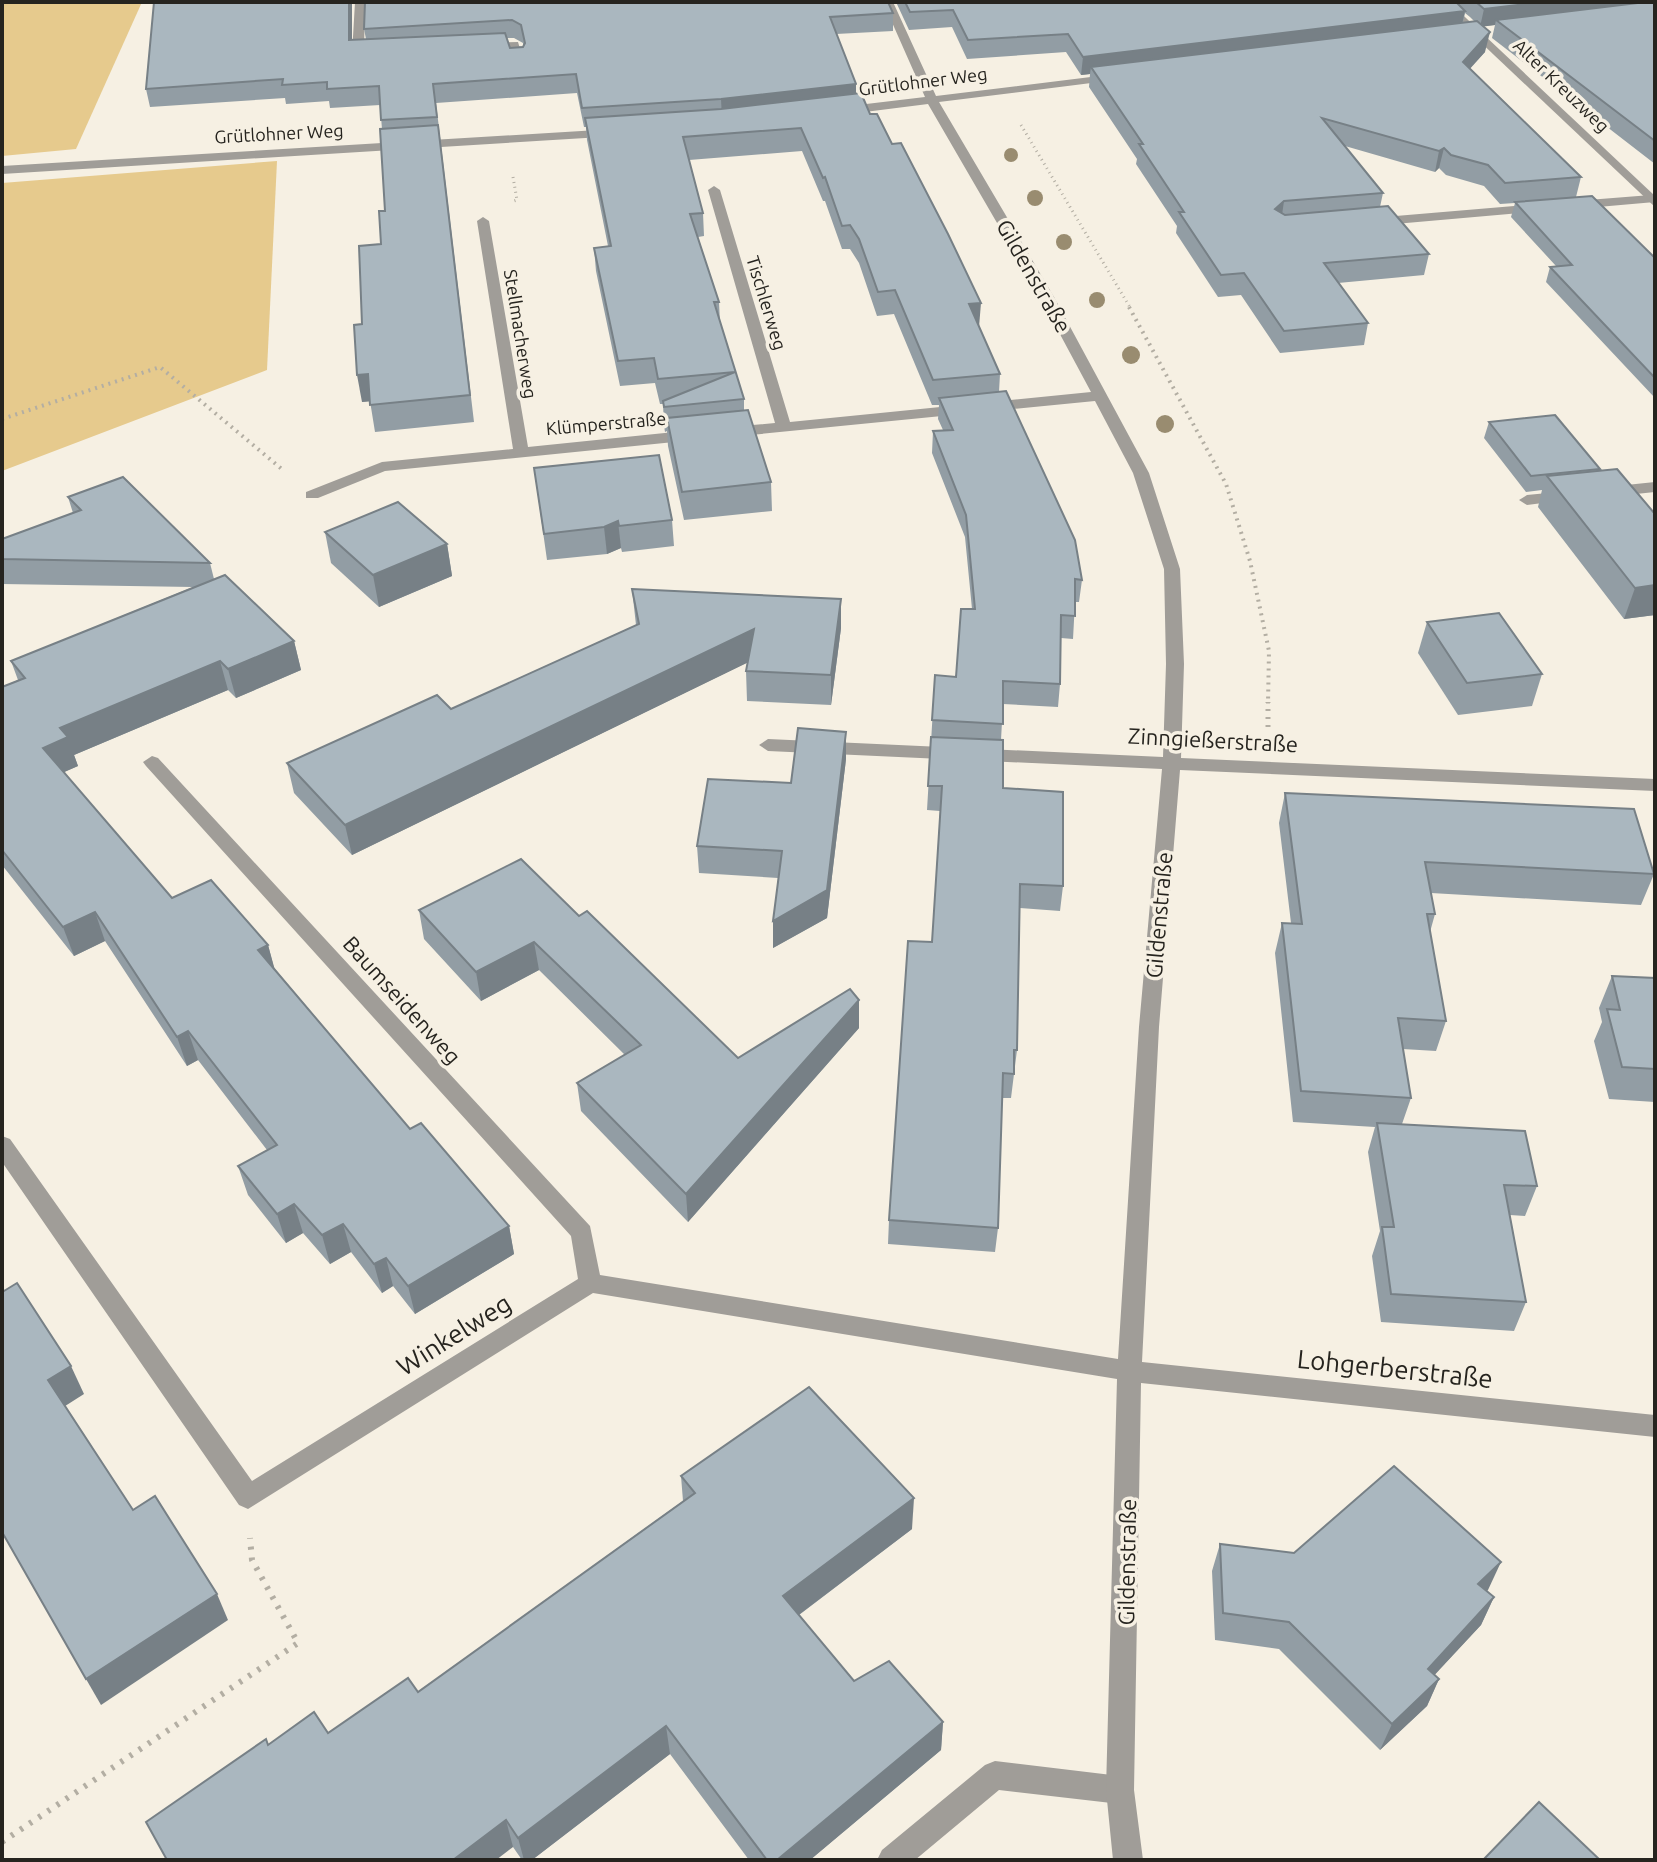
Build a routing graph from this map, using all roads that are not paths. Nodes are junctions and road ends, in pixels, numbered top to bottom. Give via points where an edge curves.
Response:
1 (360, 2) edge
2 (888, 2) edge
3 (1443, 2) edge
4 (1493, 33) edge
5 (1479, 35) junction
6 (1463, 37) edge
7 (467, 47) edge
8 (389, 52) edge
9 (518, 62) edge
10 (1124, 76) edge
11 (932, 100) junction
12 (831, 112) edge
13 (630, 132) edge
14 (2, 170) edge
15 (714, 190) dead end
16 (1653, 201) edge
17 (483, 221) dead end
18 (1358, 223) edge
19 (1100, 396) junction
20 (784, 427) junction
21 (521, 452) junction
22 (1655, 487) edge
23 (312, 495) road end
24 (1527, 500) dead end
25 (768, 745) dead end
26 (1172, 761) junction
27 (152, 762) dead end
28 (1655, 785) edge
29 (2, 1145) edge
30 (590, 1283) junction
31 (1129, 1371) junction
32 (1655, 1426) edge
33 (1120, 1790) junction
34 (892, 1860) edge
35 (1128, 1860) edge

1 - 8 street via 358,54
2 - 11 street, Gildenstraße
3 - 5 street, Alter Kreuzweg
4 - 5 street
5 - 6 street
5 - 16 street, Alter Kreuzweg
7 - 9 street via 514,44
10 - 11 street, Grütlohner Weg
11 - 12 street, Grütlohner Weg
11 - 19 street, Gildenstraße
13 - 14 street, Grütlohner Weg
15 - 20 street, Tischlerweg
16 - 18 street, Alter Kreuzweg
17 - 21 street, Stellmacherweg
19 - 20 street, Klümperstraße
19 - 26 street, Gildenstraße via 1141,473 1172,569
20 - 21 street, Klümperstraße
21 - 23 street, Klümperstraße via 382,467
22 - 24 street
25 - 26 street, Zinngießerstraße
26 - 28 street, Zinngießerstraße
26 - 31 street, Gildenstraße via 1149,1027
27 - 30 street, Baumseidenweg via 582,1233
29 - 30 street, Winkelweg via 248,1497
30 - 31 street
31 - 32 street, Lohgerberstraße
31 - 33 street, Gildenstraße
33 - 34 street via 995,1775
33 - 35 street, Gildenstraße

